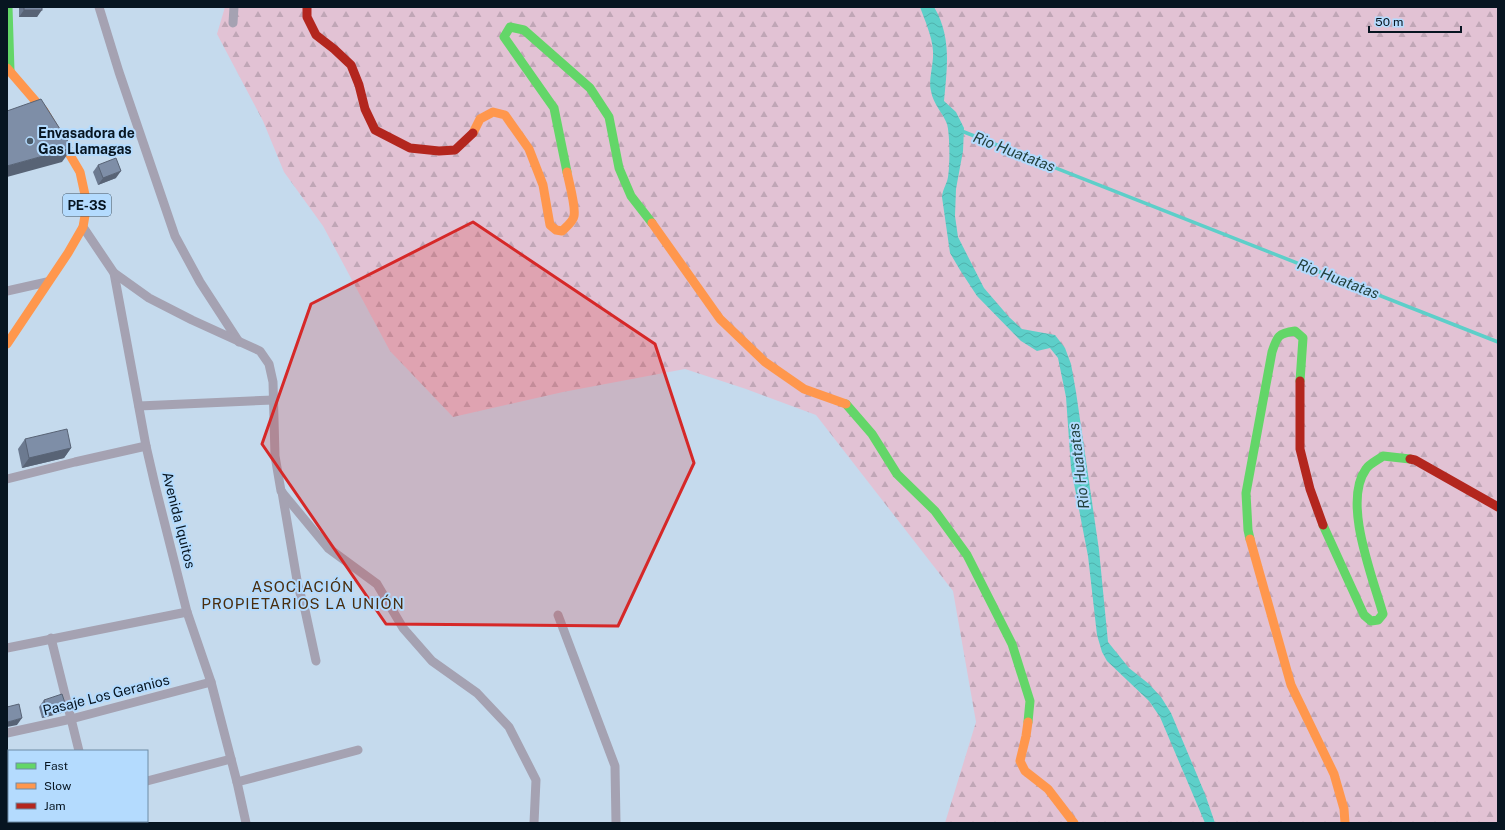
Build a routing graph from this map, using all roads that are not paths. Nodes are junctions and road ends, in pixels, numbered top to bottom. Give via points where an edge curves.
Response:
1 (8, 7) edge
2 (99, 7) edge
3 (234, 7) edge
4 (307, 7) edge
5 (233, 23) dead end
6 (8, 70) edge
7 (83, 227) junction
8 (114, 273) junction
9 (47, 282) junction
10 (7, 291) edge
11 (239, 342) junction
12 (7, 344) edge
13 (273, 400) junction
14 (140, 406) junction
15 (146, 446) junction
16 (7, 479) edge
17 (281, 491) junction
18 (1498, 507) edge
19 (187, 612) junction
20 (558, 615) dead end
21 (51, 638) junction
22 (7, 648) edge
23 (316, 661) dead end
24 (211, 682) junction
25 (71, 719) junction
26 (7, 733) edge
27 (79, 750) edge
28 (358, 750) dead end
29 (231, 759) junction
30 (148, 781) edge
31 (237, 782) junction
32 (246, 823) edge
33 (534, 823) edge
34 (616, 823) edge
35 (1074, 823) edge
36 (1345, 823) edge

1 - 6 main road
2 - 11 street via 175,236 200,282
3 - 5 street
4 - 35 main road via 308,17 316,35 351,65 365,109 375,130 410,148 455,150 472,134 480,119 493,112 505,115 529,150 543,185 550,225 556,230 562,230 569,225 574,217 554,108 504,37 510,27 524,30 590,88 609,118 619,168 631,196 720,319 765,362 804,389 847,404 872,434 897,474 935,511 967,555 1012,644 1030,701 1020,761 1024,771 1048,789
6 - 7 main road, PE-3S via 44,111 80,172 87,204
7 - 8 street, Avenida Iquitos
7 - 9 main road, PE-3S
8 - 11 street via 149,298
8 - 14 street, Avenida Iquitos
9 - 10 street
9 - 12 main road, PE-3S
11 - 13 street via 264,355 273,382
13 - 14 street
13 - 17 street via 275,456
14 - 15 street, Avenida Iquitos
15 - 16 street
15 - 19 street, Avenida Iquitos
17 - 23 street via 298,586
17 - 33 street via 328,548 377,584 403,628 432,660 477,693 509,727 536,780
18 - 36 main road via 1415,460 1383,456 1366,468 1357,489 1359,531 1383,614 1378,620 1371,621 1364,615 1324,528 1310,489 1300,449 1299,390 1303,338 1295,331 1284,332 1276,339 1246,492 1248,530 1291,686 1334,774 1344,809
19 - 21 street
19 - 24 street, Avenida Iquitos
20 - 34 street via 615,766
21 - 22 street
21 - 25 street
24 - 25 street, Pasaje Los Geranios
24 - 29 street, Avenida Iquitos
25 - 26 street, Pasaje Los Geranios
25 - 27 street
28 - 31 street
29 - 30 street
29 - 31 street, Avenida Iquitos
31 - 32 street, Avenida Iquitos

